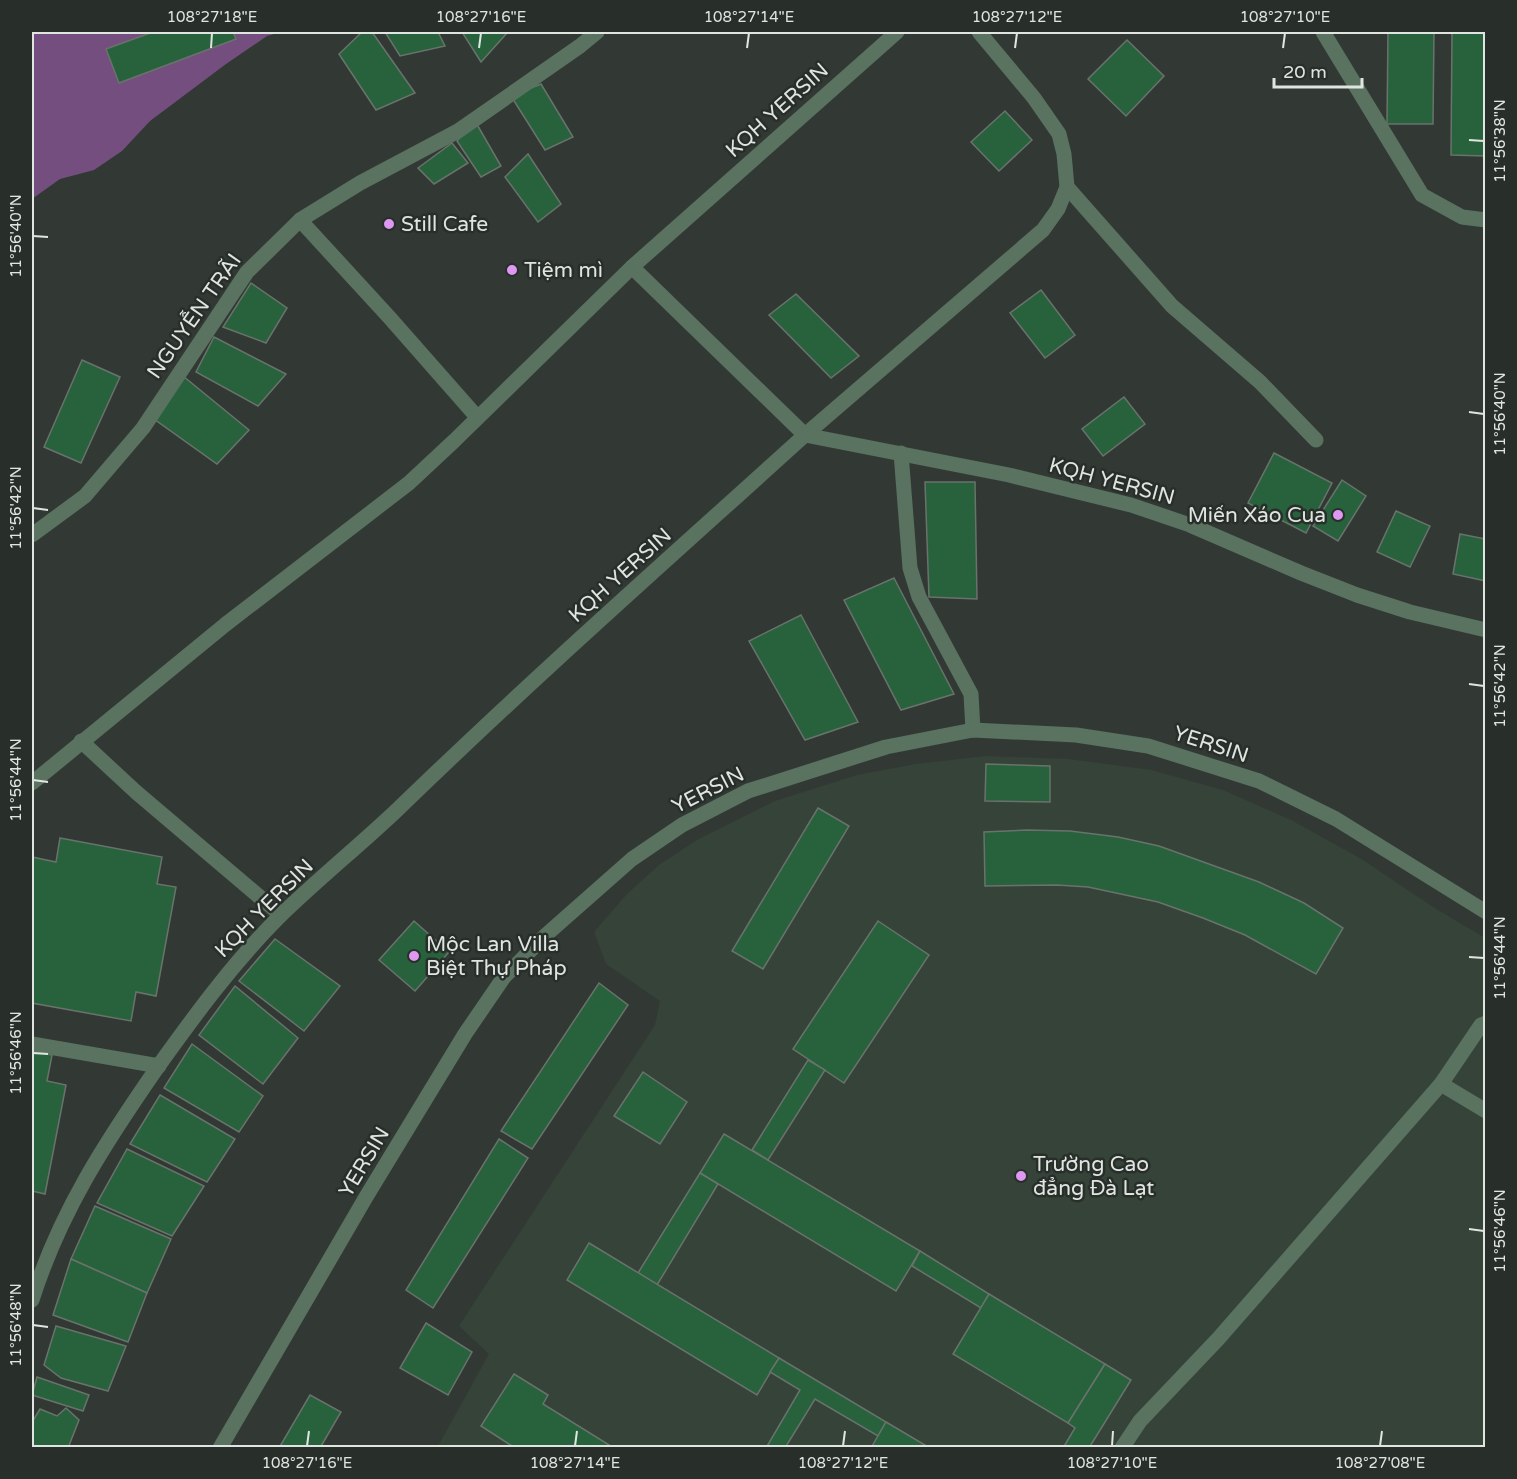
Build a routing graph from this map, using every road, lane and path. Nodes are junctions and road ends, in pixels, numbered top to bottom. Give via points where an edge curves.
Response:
1 (597, 32) edge
2 (897, 32) edge
3 (979, 32) edge
4 (1323, 32) edge
5 (1067, 187) junction
6 (300, 220) junction
7 (1485, 220) edge
8 (632, 267) junction
9 (477, 417) junction
10 (805, 435) junction
11 (1316, 440) dead end
12 (901, 453) junction
13 (32, 535) edge
14 (1485, 630) edge
15 (973, 730) junction
16 (81, 741) junction
17 (32, 783) edge
18 (1485, 912) edge
19 (281, 915) junction
20 (1485, 1023) edge
21 (32, 1044) edge
22 (159, 1066) junction
23 (1441, 1084) junction
24 (1485, 1111) edge
25 (32, 1300) edge
26 (220, 1448) edge
27 (1122, 1448) edge

1 - 6 street, NGUYỄN TRÃI via 458,131
2 - 8 street, KQH YERSIN
3 - 5 street via 1059,134
4 - 7 street via 1422,195 1462,217
5 - 10 street via 1043,230
5 - 11 street via 1172,306 1260,382
6 - 9 street
6 - 13 street, NGUYỄN TRÃI via 247,272 143,428 85,496
8 - 9 street, KQH YERSIN
8 - 10 street
9 - 16 street, KQH YERSIN via 409,483
10 - 12 street, KQH YERSIN
10 - 19 street, KQH YERSIN
12 - 14 street, KQH YERSIN via 1131,505 1190,525 1357,595
12 - 15 street via 910,568 919,597 971,694
15 - 18 street, YERSIN via 1076,735 1148,746 1259,781 1336,819
15 - 26 street, YERSIN via 886,747 748,791 682,825 632,859 547,934 504,977 465,1034
16 - 17 street, KQH YERSIN
16 - 19 street
19 - 22 street, KQH YERSIN via 234,965
20 - 23 street
21 - 22 street
22 - 25 street, KQH YERSIN via 115,1128 75,1196
23 - 24 street
23 - 27 street via 1218,1339 1140,1421

